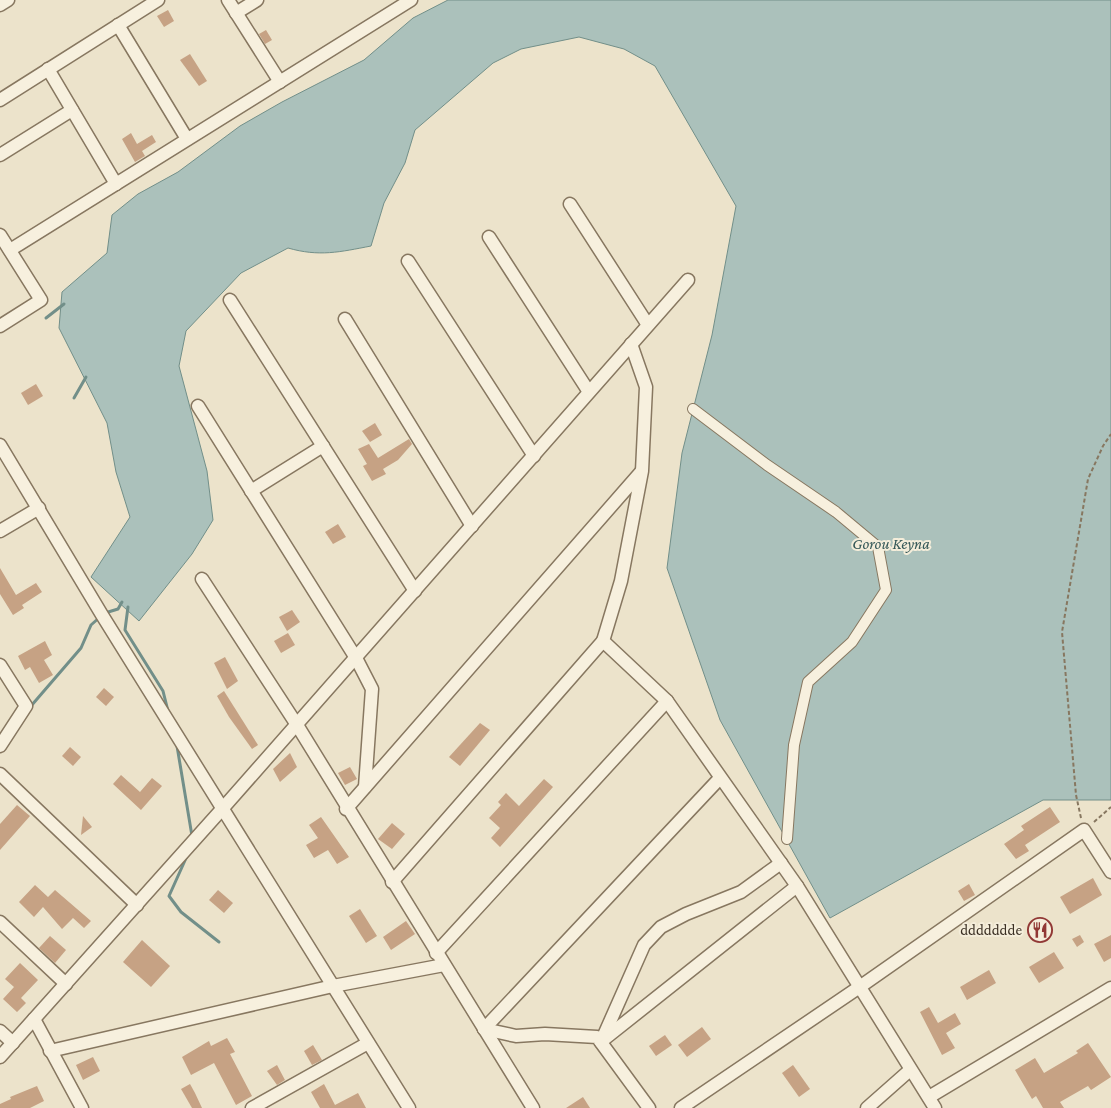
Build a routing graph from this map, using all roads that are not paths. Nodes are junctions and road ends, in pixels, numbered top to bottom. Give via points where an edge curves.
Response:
1 (8, 0) edge
2 (158, 0) edge
3 (228, 0) edge
4 (258, 0) edge
5 (411, 0) edge
6 (0, 5) edge
7 (236, 13) junction
8 (118, 25) junction
9 (48, 70) junction
10 (280, 82) junction
11 (0, 100) edge
12 (72, 110) junction
13 (187, 139) junction
14 (0, 155) edge
15 (116, 184) junction
16 (570, 204) dead end
17 (0, 235) edge
18 (489, 236) dead end
19 (10, 250) junction
20 (408, 260) dead end
21 (688, 280) dead end
22 (230, 300) dead end
23 (345, 319) dead end
24 (648, 325) junction
25 (0, 326) edge
26 (631, 344) junction
27 (589, 392) junction
28 (198, 406) dead end
29 (693, 409) dead end
30 (0, 445) edge
31 (323, 446) junction
32 (534, 456) junction
33 (642, 471) junction
34 (251, 491) junction
35 (39, 508) junction
36 (472, 526) junction
37 (0, 531) edge
38 (202, 579) dead end
39 (415, 591) junction
40 (602, 641) junction
41 (356, 658) junction
42 (0, 665) edge
43 (667, 701) junction
44 (297, 725) junction
45 (0, 746) edge
46 (0, 774) edge
47 (720, 778) junction
48 (365, 787) junction
49 (223, 808) junction
50 (346, 808) junction
51 (786, 839) dead end
52 (781, 863) junction
53 (1111, 872) edge
54 (392, 882) junction
55 (797, 886) junction
56 (137, 904) junction
57 (0, 922) edge
58 (436, 953) junction
59 (444, 965) junction
60 (66, 984) junction
61 (334, 986) junction
62 (861, 986) junction
63 (1111, 988) edge
64 (34, 1019) junction
65 (484, 1029) junction
66 (0, 1031) edge
67 (601, 1042) junction
68 (13, 1043) junction
69 (368, 1043) junction
70 (50, 1051) junction
71 (0, 1058) edge
72 (910, 1070) junction
73 (932, 1103) edge
74 (874, 1106) edge
75 (82, 1108) edge
76 (252, 1108) edge
77 (409, 1108) edge
78 (533, 1108) edge
79 (649, 1108) edge
80 (681, 1108) edge

1 - 6 street
2 - 8 street
3 - 7 street
4 - 7 street
5 - 10 street
7 - 10 street
8 - 9 street
8 - 13 street
9 - 11 street
9 - 12 street
10 - 13 street
12 - 14 street
12 - 15 street
13 - 15 street
15 - 19 street
16 - 24 street
17 - 19 street
18 - 27 street
19 - 25 street via 41,300
20 - 32 street
21 - 24 street
22 - 31 street
23 - 36 street
24 - 26 street
26 - 27 street
26 - 33 street via 646,387
27 - 32 street
28 - 34 street
29 - 51 street via 836,512 878,547 886,590 852,642 808,682 794,745
30 - 35 street
31 - 34 street
31 - 39 street
32 - 36 street
33 - 40 street via 621,581
33 - 48 street
34 - 41 street
35 - 37 street
35 - 49 street
36 - 39 street
38 - 44 street
39 - 41 street
40 - 43 street
40 - 54 street
41 - 44 street
41 - 48 street via 372,689
42 - 45 street via 26,706
43 - 47 street
43 - 58 street
44 - 49 street
44 - 50 street
46 - 56 street
47 - 52 street
47 - 65 street
48 - 50 street
49 - 56 street
49 - 61 street
50 - 54 street
52 - 55 street
52 - 67 street via 741,892 661,927 644,945
53 - 62 street via 1084,830
54 - 58 street
55 - 62 street
55 - 67 street
56 - 60 street
57 - 60 street
58 - 59 street
59 - 61 street
59 - 65 street
60 - 64 street
61 - 69 street
61 - 70 street
62 - 72 street
62 - 80 street
63 - 73 street
64 - 68 street
64 - 70 street
65 - 67 street via 516,1036 597,1036
65 - 78 street
66 - 68 street
67 - 79 street
68 - 71 street
69 - 76 street
69 - 77 street
70 - 75 street
72 - 73 street
72 - 74 street

